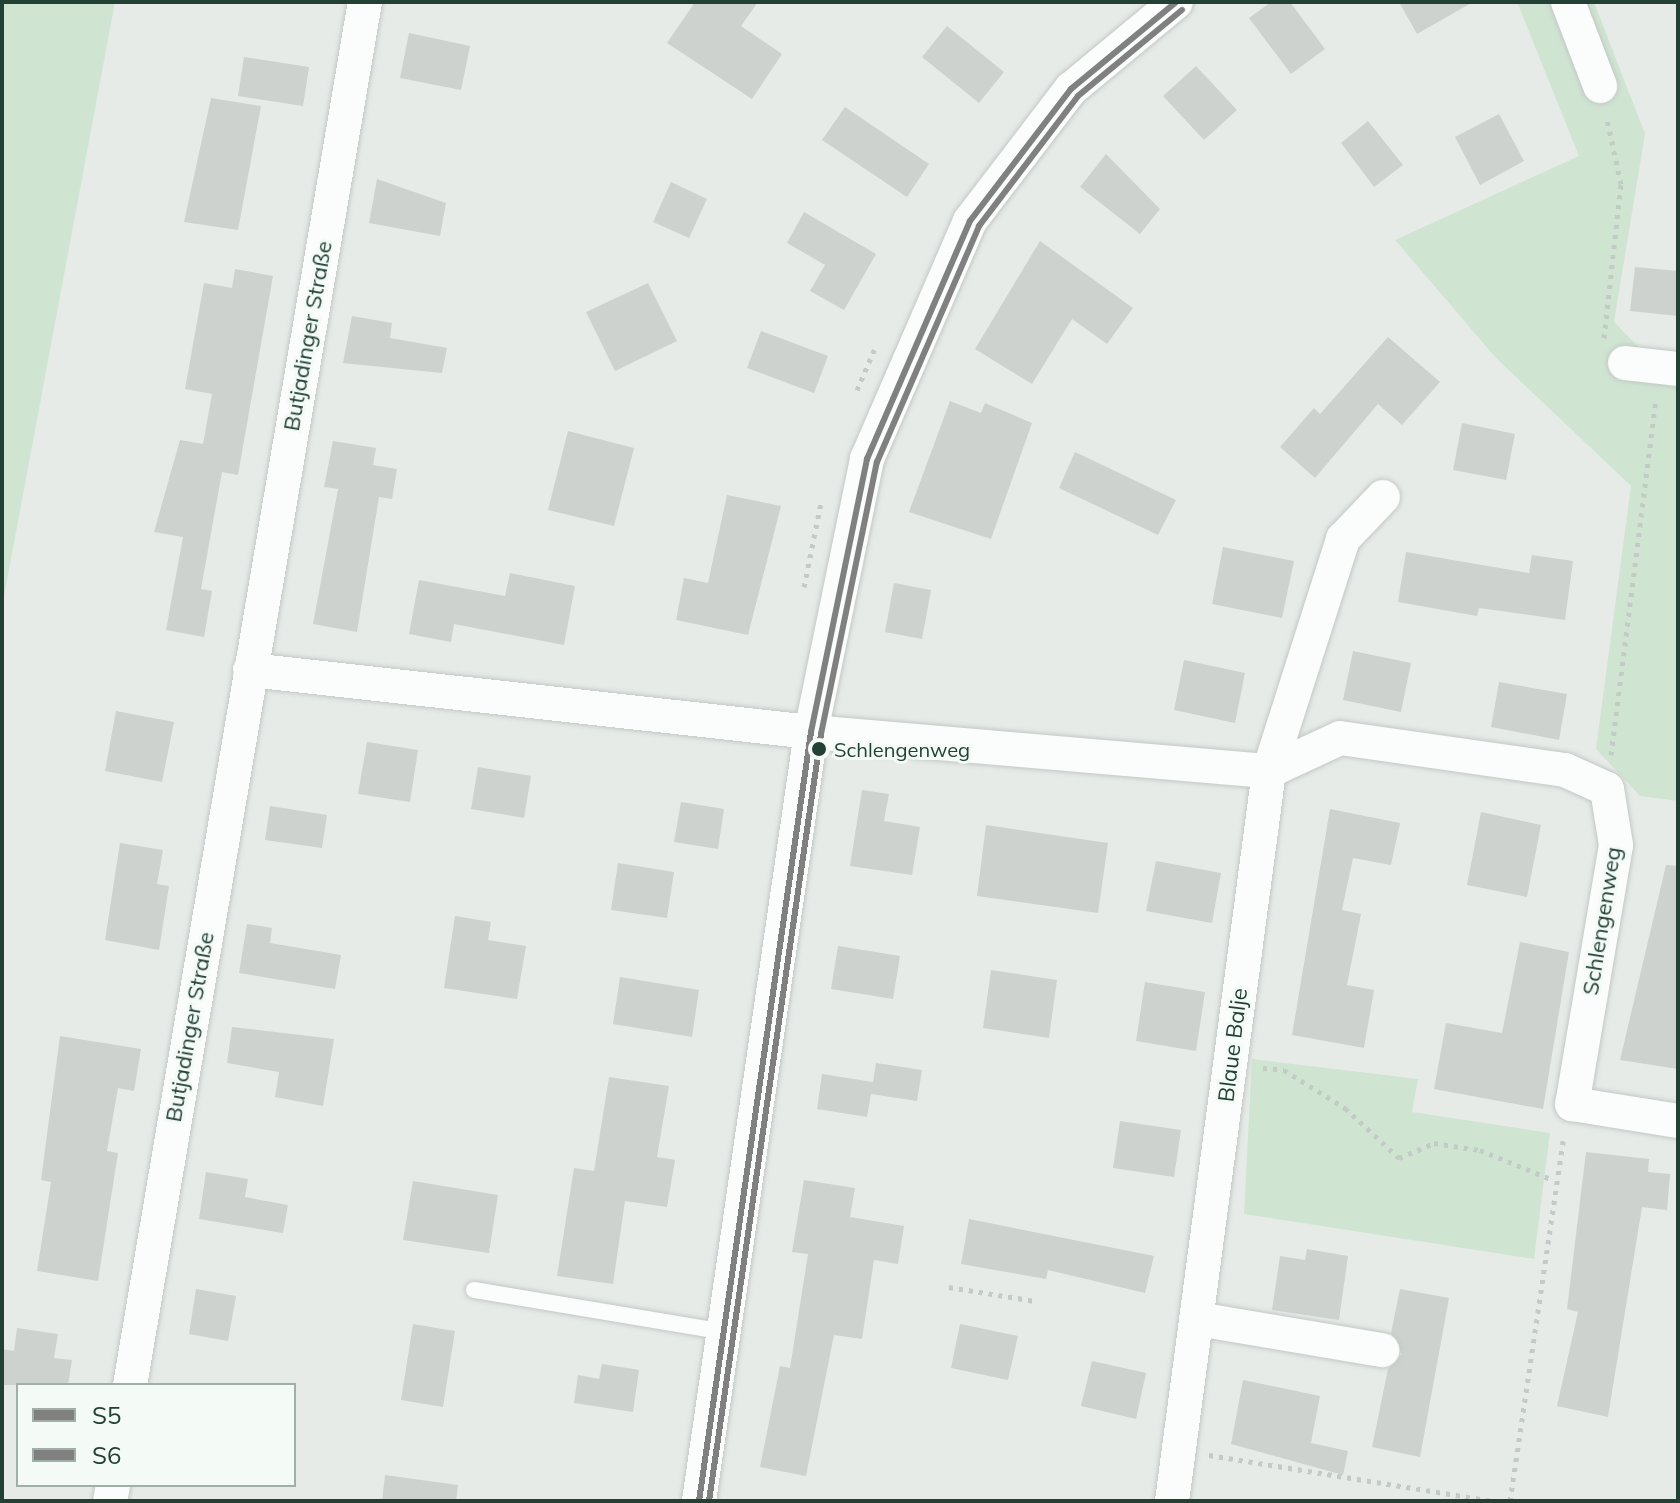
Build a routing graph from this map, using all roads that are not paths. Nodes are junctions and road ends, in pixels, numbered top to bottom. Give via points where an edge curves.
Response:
1 (365, 2) edge
2 (1176, 2) edge
3 (1568, 2) edge
4 (1600, 86) road end
5 (1625, 363) road end
6 (1667, 381) edge
7 (1383, 497) dead end
8 (250, 670) junction
9 (811, 732) junction
10 (1269, 771) junction
11 (1678, 1121) edge
12 (474, 1290) dead end
13 (1198, 1319) junction
14 (728, 1332) junction
15 (1382, 1350) dead end
16 (130, 1383) edge
17 (699, 1501) edge
18 (1172, 1501) edge

1 - 8 street, Butjadinger Straße
2 - 9 street via 1071,89 970,221 867,459
3 - 4 street
5 - 6 street
7 - 10 street via 1343,539
8 - 9 street
8 - 16 street, Butjadinger Straße
9 - 10 street
9 - 14 street
10 - 11 street, Schlengenweg via 1340,738 1565,770 1607,789 1616,845 1572,1104
10 - 13 street, Blaue Balje
12 - 14 lane
13 - 15 street
13 - 18 street, Blaue Balje
14 - 17 street

